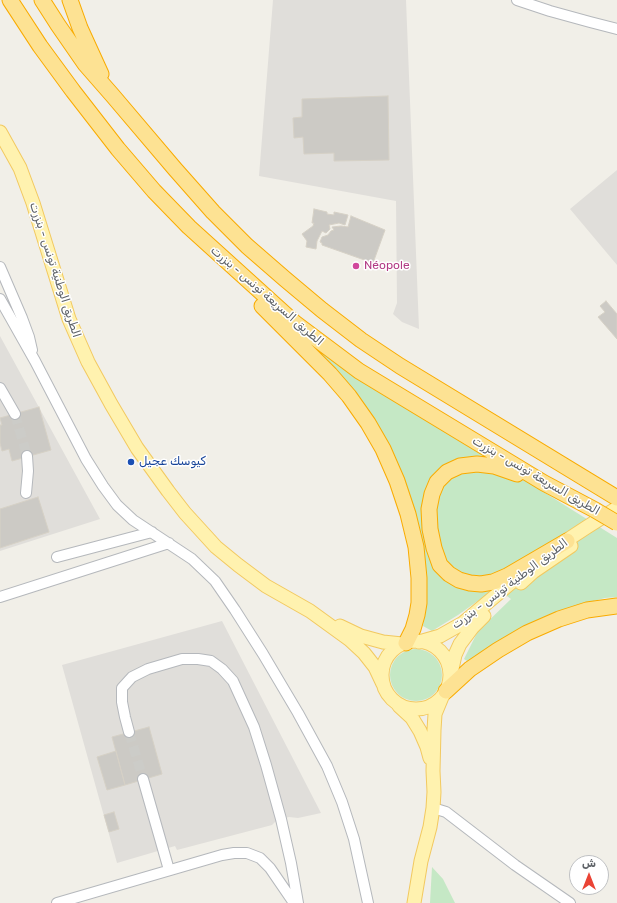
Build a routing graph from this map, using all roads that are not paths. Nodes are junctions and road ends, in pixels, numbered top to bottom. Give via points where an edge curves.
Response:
1 (10, 0) edge
2 (42, 0) edge
3 (70, 0) edge
4 (517, 0) edge
5 (617, 29) edge
6 (113, 96) junction
7 (0, 132) edge
8 (189, 227) junction
9 (0, 267) edge
10 (0, 299) edge
11 (35, 361) junction
12 (2, 395) edge
13 (15, 414) tunnel mouth
14 (27, 456) tunnel mouth
15 (544, 483) junction
16 (26, 493) dead end
17 (617, 498) edge
18 (617, 508) edge
19 (617, 516) edge
20 (617, 523) edge
21 (152, 532) junction
22 (566, 541) junction
23 (169, 543) junction
24 (58, 557) dead end
25 (0, 597) edge
26 (617, 606) edge
27 (310, 612) junction
28 (409, 643) junction
29 (383, 684) junction
30 (446, 689) junction
31 (397, 703) junction
32 (129, 732) tunnel mouth
33 (433, 772) junction
34 (143, 779) tunnel mouth
35 (433, 808) junction
36 (170, 870) junction
37 (285, 890) junction
38 (57, 903) edge
39 (287, 903) edge
40 (294, 903) edge
41 (298, 903) edge
42 (368, 903) edge
43 (414, 903) edge
44 (570, 903) edge

1 - 8 highway, الطريق السريعة تونس - بنزرت via 73,91 154,191
2 - 6 highway, الطريق السريعة تونس - بنزرت via 85,64
3 - 6 highway via 94,60
4 - 5 street
6 - 17 highway, الطريق السريعة تونس - بنزرت via 213,212 247,246 322,310 400,366
7 - 27 main road, الطريق الوطنية تونس - بنزرت via 20,168 70,318 88,362 137,448 185,513 216,547 266,586
8 - 15 highway, الطريق السريعة تونس - بنزرت via 295,323 359,371
8 - 28 highway via 249,294 330,374 349,396 383,449 398,481 416,547 419,603
9 - 11 street via 22,318
10 - 11 street
11 - 21 street via 86,459 103,486 117,505 133,520
12 - 13 street
14 - 16 street
15 - 20 highway, الطريق السريعة تونس - بنزرت, bridge
15 - 22 highway via 494,466 477,464 460,466 447,472 437,482 429,509 430,529 440,565 459,580 481,584 493,582
18 - 22 main road, الطريق الوطنية تونس - بنزرت
19 - 30 main road, الطريق الوطنية تونس - بنزرت via 533,572 472,628 455,655
21 - 23 street
21 - 24 street
22 - 28 main road, الطريق الوطنية تونس - بنزرت via 528,567 463,623 440,636
23 - 25 street
23 - 42 street via 192,559 215,581 264,654 298,713 327,766 342,802 354,839
26 - 30 highway via 587,610 527,633 470,669
27 - 28 main road, الطريق الوطنية تونس - بنزرت via 361,636 384,642
27 - 29 main road, الطريق الوطنية تونس - بنزرت via 364,653 375,667
28 - 29 main road, الطريق الوطنية تونس - بنزرت via 394,649 388,656 382,674
28 - 30 main road, الطريق الوطنية تونس - بنزرت via 429,644 445,658 449,667
29 - 31 main road, الطريق الوطنية تونس - بنزرت via 388,695
30 - 31 main road via 434,704 425,708 406,708
30 - 33 main road via 435,714
31 - 33 main road, الطريق الوطنية تونس - بنزرت via 412,718 420,731
32 - 41 street via 122,702 122,688 132,677 148,669 182,660 211,661 222,669 233,681 254,727 264,757 281,819
33 - 35 main road
34 - 36 street
35 - 43 main road
35 - 44 street via 446,812
36 - 37 street via 222,855 247,853 260,858
36 - 38 street
37 - 39 street
37 - 40 street

